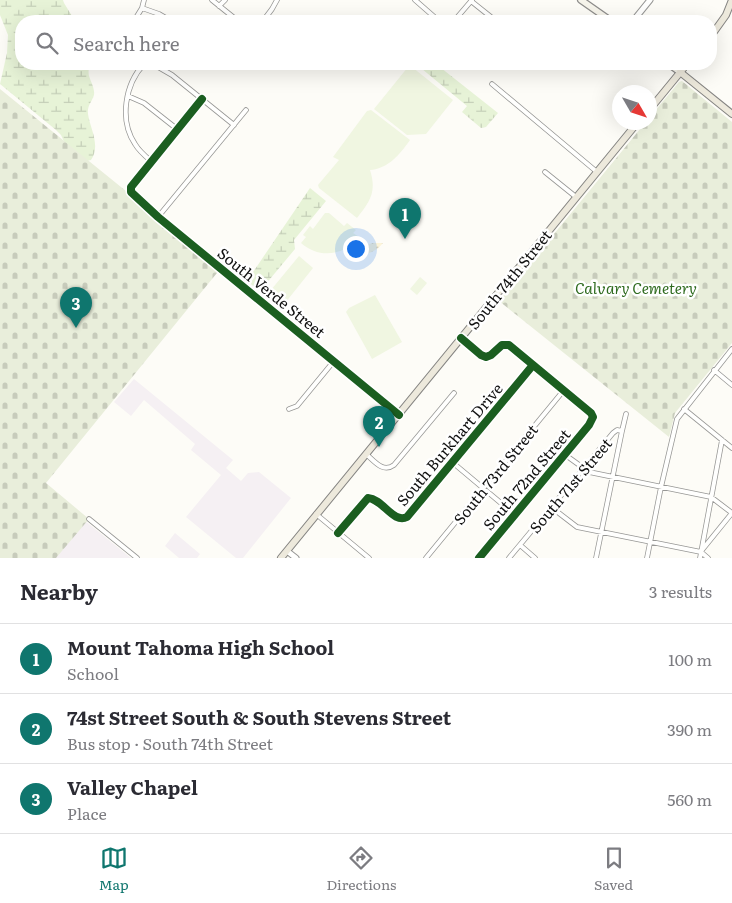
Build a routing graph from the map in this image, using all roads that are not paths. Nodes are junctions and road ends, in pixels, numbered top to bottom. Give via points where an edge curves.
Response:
1 (144, 0) edge
2 (212, 0) edge
3 (224, 0) edge
4 (277, 0) edge
5 (415, 0) edge
6 (581, 0) edge
7 (650, 0) edge
8 (472, 1) edge
9 (731, 2) edge
10 (220, 6) junction
11 (142, 8) junction
12 (138, 15) edge
13 (161, 15) edge
14 (231, 15) edge
15 (267, 15) edge
16 (433, 15) edge
17 (459, 15) edge
18 (489, 15) edge
19 (602, 15) edge
20 (637, 15) edge
21 (717, 28) edge
22 (139, 70) edge
23 (165, 70) edge
24 (678, 70) edge
25 (680, 72) junction
26 (492, 84) dead end
27 (128, 96) junction
28 (202, 99) junction
29 (657, 100) edge
30 (246, 110) dead end
31 (732, 114) edge
32 (234, 125) junction
33 (177, 130) junction
34 (631, 130) edge
35 (152, 161) junction
36 (545, 172) dead end
37 (597, 172) junction
38 (576, 197) junction
39 (158, 216) junction
40 (461, 338) junction
41 (732, 349) edge
42 (334, 361) junction
43 (533, 365) junction
44 (714, 370) junction
45 (732, 385) edge
46 (564, 390) junction
47 (454, 393) dead end
48 (289, 409) dead end
49 (684, 409) junction
50 (626, 414) dead end
51 (399, 415) junction
52 (622, 431) junction
53 (722, 440) junction
54 (732, 448) edge
55 (366, 454) junction
56 (564, 454) junction
57 (452, 462) junction
58 (583, 468) junction
59 (612, 477) junction
60 (661, 487) junction
61 (484, 488) junction
62 (711, 497) junction
63 (551, 507) junction
64 (732, 513) edge
65 (316, 514) junction
66 (514, 514) junction
67 (89, 519) dead end
68 (601, 532) junction
69 (338, 533) junction
70 (650, 542) junction
71 (520, 545) junction
72 (287, 551) junction
73 (701, 552) junction
74 (137, 558) edge
75 (281, 558) edge
76 (296, 558) edge
77 (369, 558) edge
78 (426, 558) edge
79 (479, 558) edge
80 (509, 558) edge
81 (534, 558) edge
82 (596, 558) edge
83 (648, 558) edge
84 (700, 558) edge
85 (708, 558) edge

1 - 11 street
2 - 10 street
3 - 10 street
4 - 15 street
5 - 16 street
6 - 19 main road
7 - 20 street
8 - 17 street
8 - 18 street
9 - 21 main road
10 - 14 street
11 - 12 street
11 - 13 street
22 - 27 street
23 - 28 street
24 - 25 main road
25 - 29 main road
25 - 31 main road
26 - 37 street
27 - 33 street via 140,100
27 - 35 street via 126,108 130,134 139,150
28 - 32 street
28 - 33 street
30 - 32 street
32 - 39 street
33 - 35 street
34 - 37 main road, South 74th Street
35 - 39 street, South Verde Street via 130,189
36 - 38 street
37 - 38 main road, South 74th Street
38 - 40 main road, South 74th Street
39 - 42 street, South Verde Street
40 - 43 street via 486,357 502,345 509,345
40 - 51 main road, South 74th Street
41 - 44 street
42 - 48 street via 297,406
42 - 51 street, South Verde Street
43 - 46 street
43 - 57 street, South Burkhart Drive
44 - 45 street
44 - 49 street
46 - 56 street, South 72nd Street via 592,417
46 - 61 street, South 73rd Street
47 - 55 street via 397,462 388,468 380,466
49 - 53 street
49 - 60 street via 677,419
50 - 52 street, South 71st Street
51 - 55 main road, South 74th Street
52 - 58 street, South 71st Street via 613,433
52 - 59 street
53 - 54 street
53 - 62 street
55 - 65 main road, South 74th Street
56 - 58 street
56 - 66 street, South 72nd Street
57 - 61 street
57 - 69 street, South Burkhart Drive via 407,517 398,518 368,498
58 - 59 street
58 - 63 street, South 71st Street
59 - 60 street
59 - 68 street
60 - 62 street
60 - 70 street
61 - 66 street
61 - 78 street, South 73rd Street
62 - 64 street
62 - 73 street
63 - 68 street via 577,527
63 - 71 street, South 71st Street
64 - 73 street
65 - 69 street
65 - 72 main road, South 74th Street
66 - 79 street, South 72nd Street
67 - 74 street
68 - 70 street
68 - 82 street
69 - 77 street
70 - 73 street
70 - 83 street
71 - 80 street, South 71st Street
71 - 81 street
72 - 75 main road, South 74th Street
72 - 76 street
73 - 84 street
73 - 85 street

